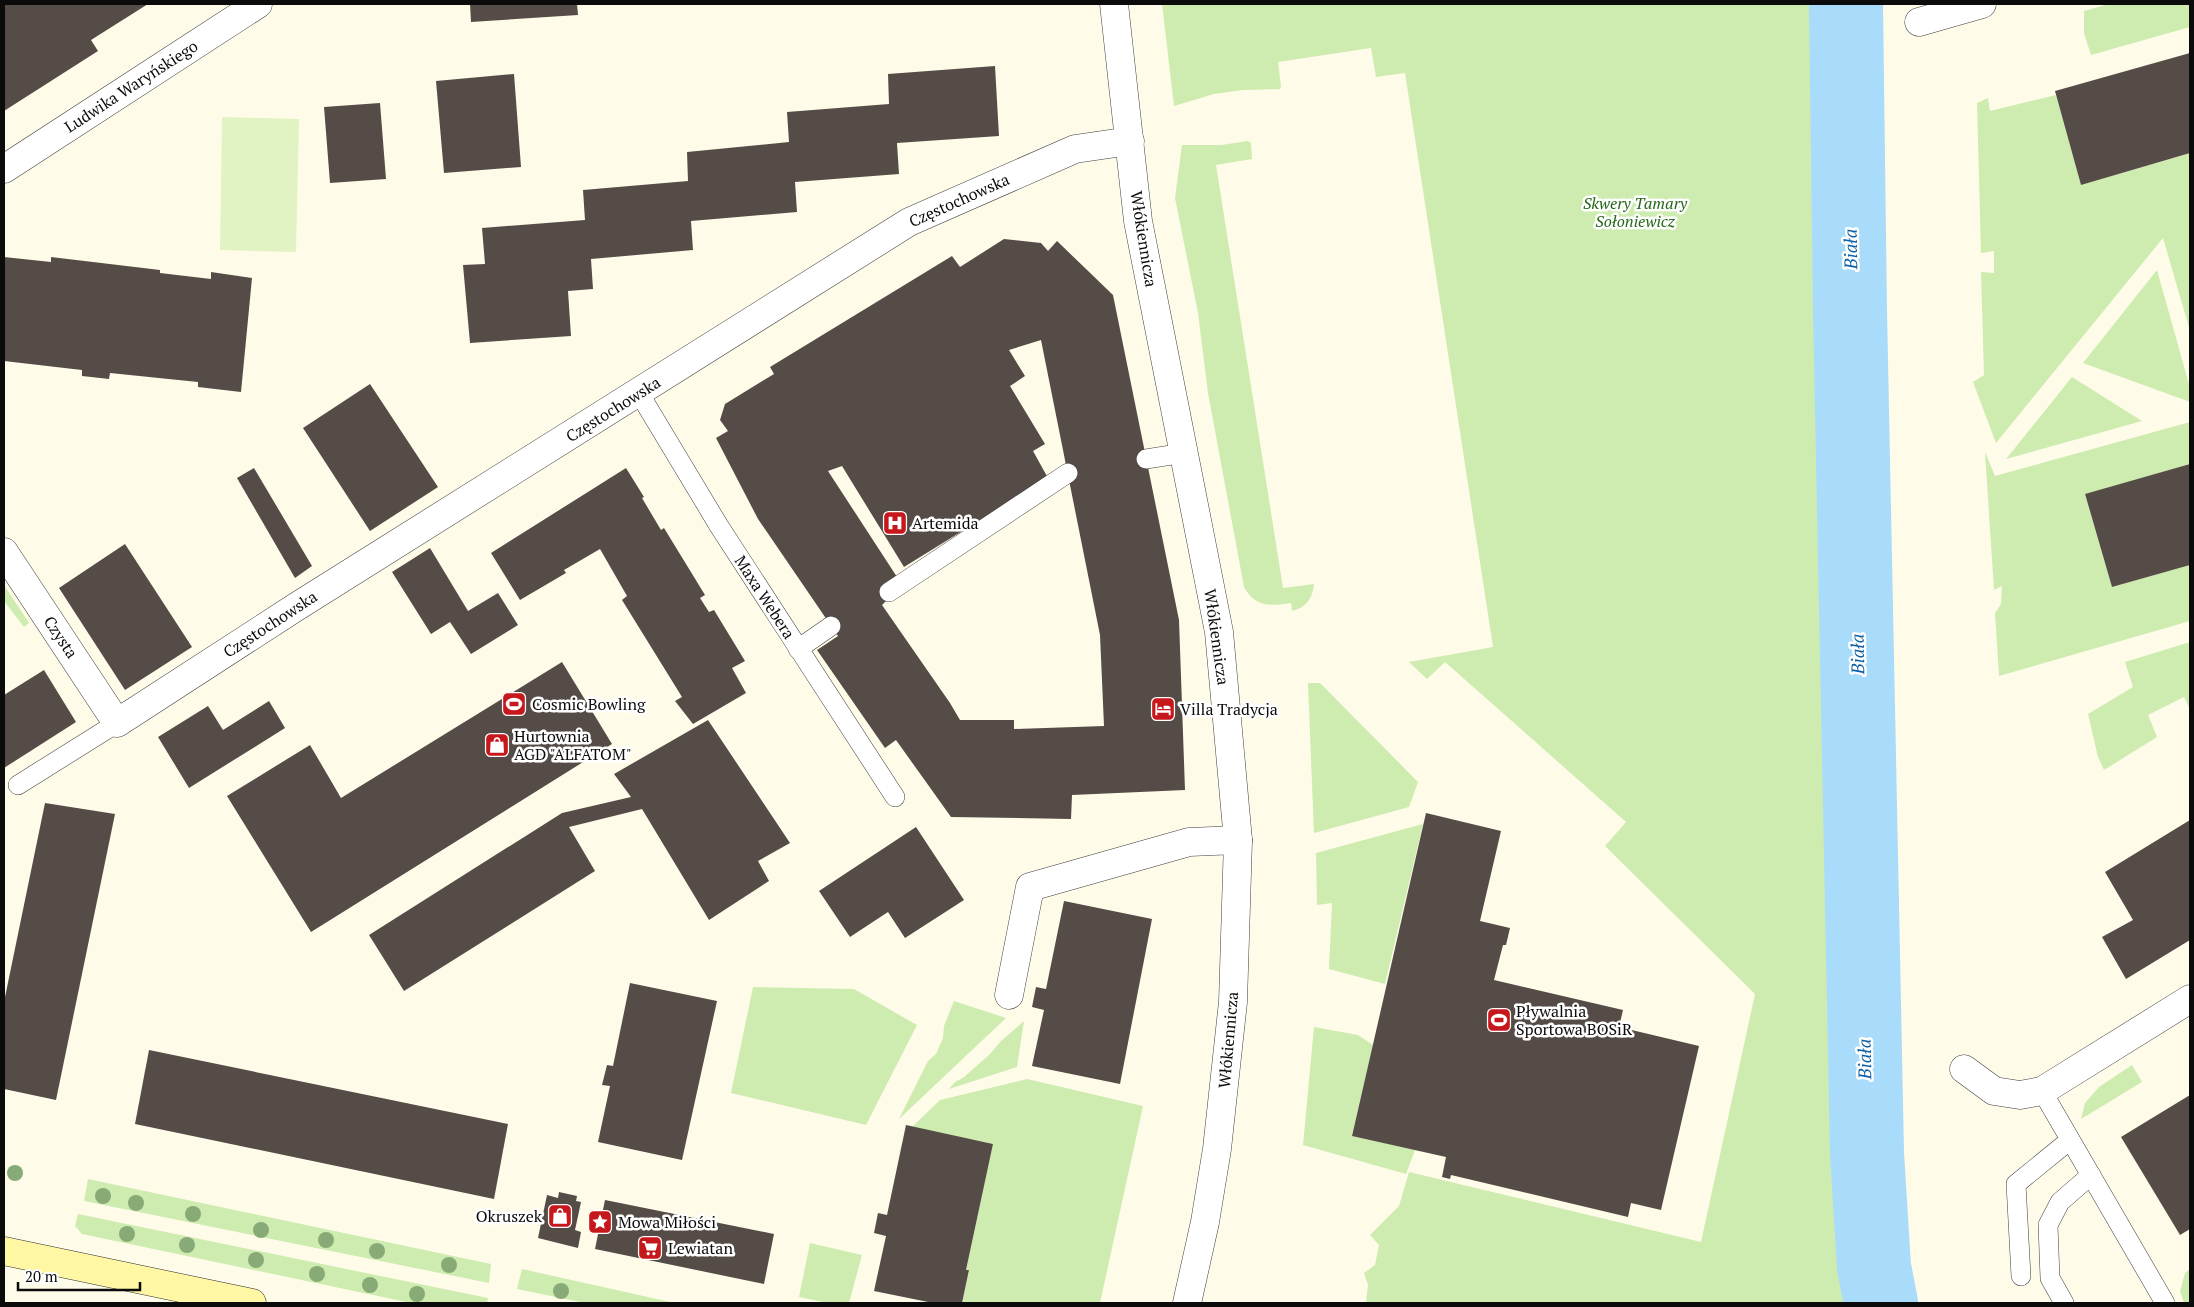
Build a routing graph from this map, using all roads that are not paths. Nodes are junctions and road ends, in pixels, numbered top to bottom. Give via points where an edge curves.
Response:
1 (258, 4) edge
2 (1114, 4) edge
3 (1982, 4) edge
4 (1920, 22) dead end
5 (1130, 141) junction
6 (4, 169) edge
7 (639, 393) junction
8 (1184, 453) junction
9 (1146, 459) dead end
10 (1068, 473) dead end
11 (4, 552) edge
12 (889, 592) dead end
13 (831, 626) dead end
14 (798, 649) junction
15 (117, 723) junction
16 (18, 785) dead end
17 (895, 797) dead end
18 (1238, 840) junction
19 (1010, 994) dead end
20 (2190, 999) edge
21 (1964, 1069) dead end
22 (2042, 1091) junction
23 (2070, 1140) junction
24 (2091, 1175) junction
25 (4, 1251) edge
26 (2021, 1276) dead end
27 (252, 1303) edge
28 (1187, 1303) edge
29 (2064, 1303) edge
30 (2165, 1303) edge

1 - 6 street, Ludwika Waryńskiego
2 - 5 street, Włókiennicza
3 - 4 street
5 - 7 street, Częstochowska via 1075,149 909,222
5 - 8 street, Włókiennicza via 1138,220
7 - 14 lane, Maxa Webera
7 - 15 street, Częstochowska
8 - 9 lane
8 - 18 street, Włókiennicza via 1219,632
10 - 12 lane
11 - 15 street, Czysta
13 - 14 lane
14 - 17 lane, Maxa Webera
15 - 16 lane
18 - 19 street via 1189,842 1030,887
18 - 28 street, Włókiennicza via 1233,1002 1217,1149
20 - 22 street
21 - 22 street via 1994,1091 2020,1095
22 - 23 lane
23 - 24 lane
23 - 26 lane via 2016,1184
24 - 29 lane via 2060,1202 2048,1225 2050,1278
24 - 30 lane
25 - 27 main road

